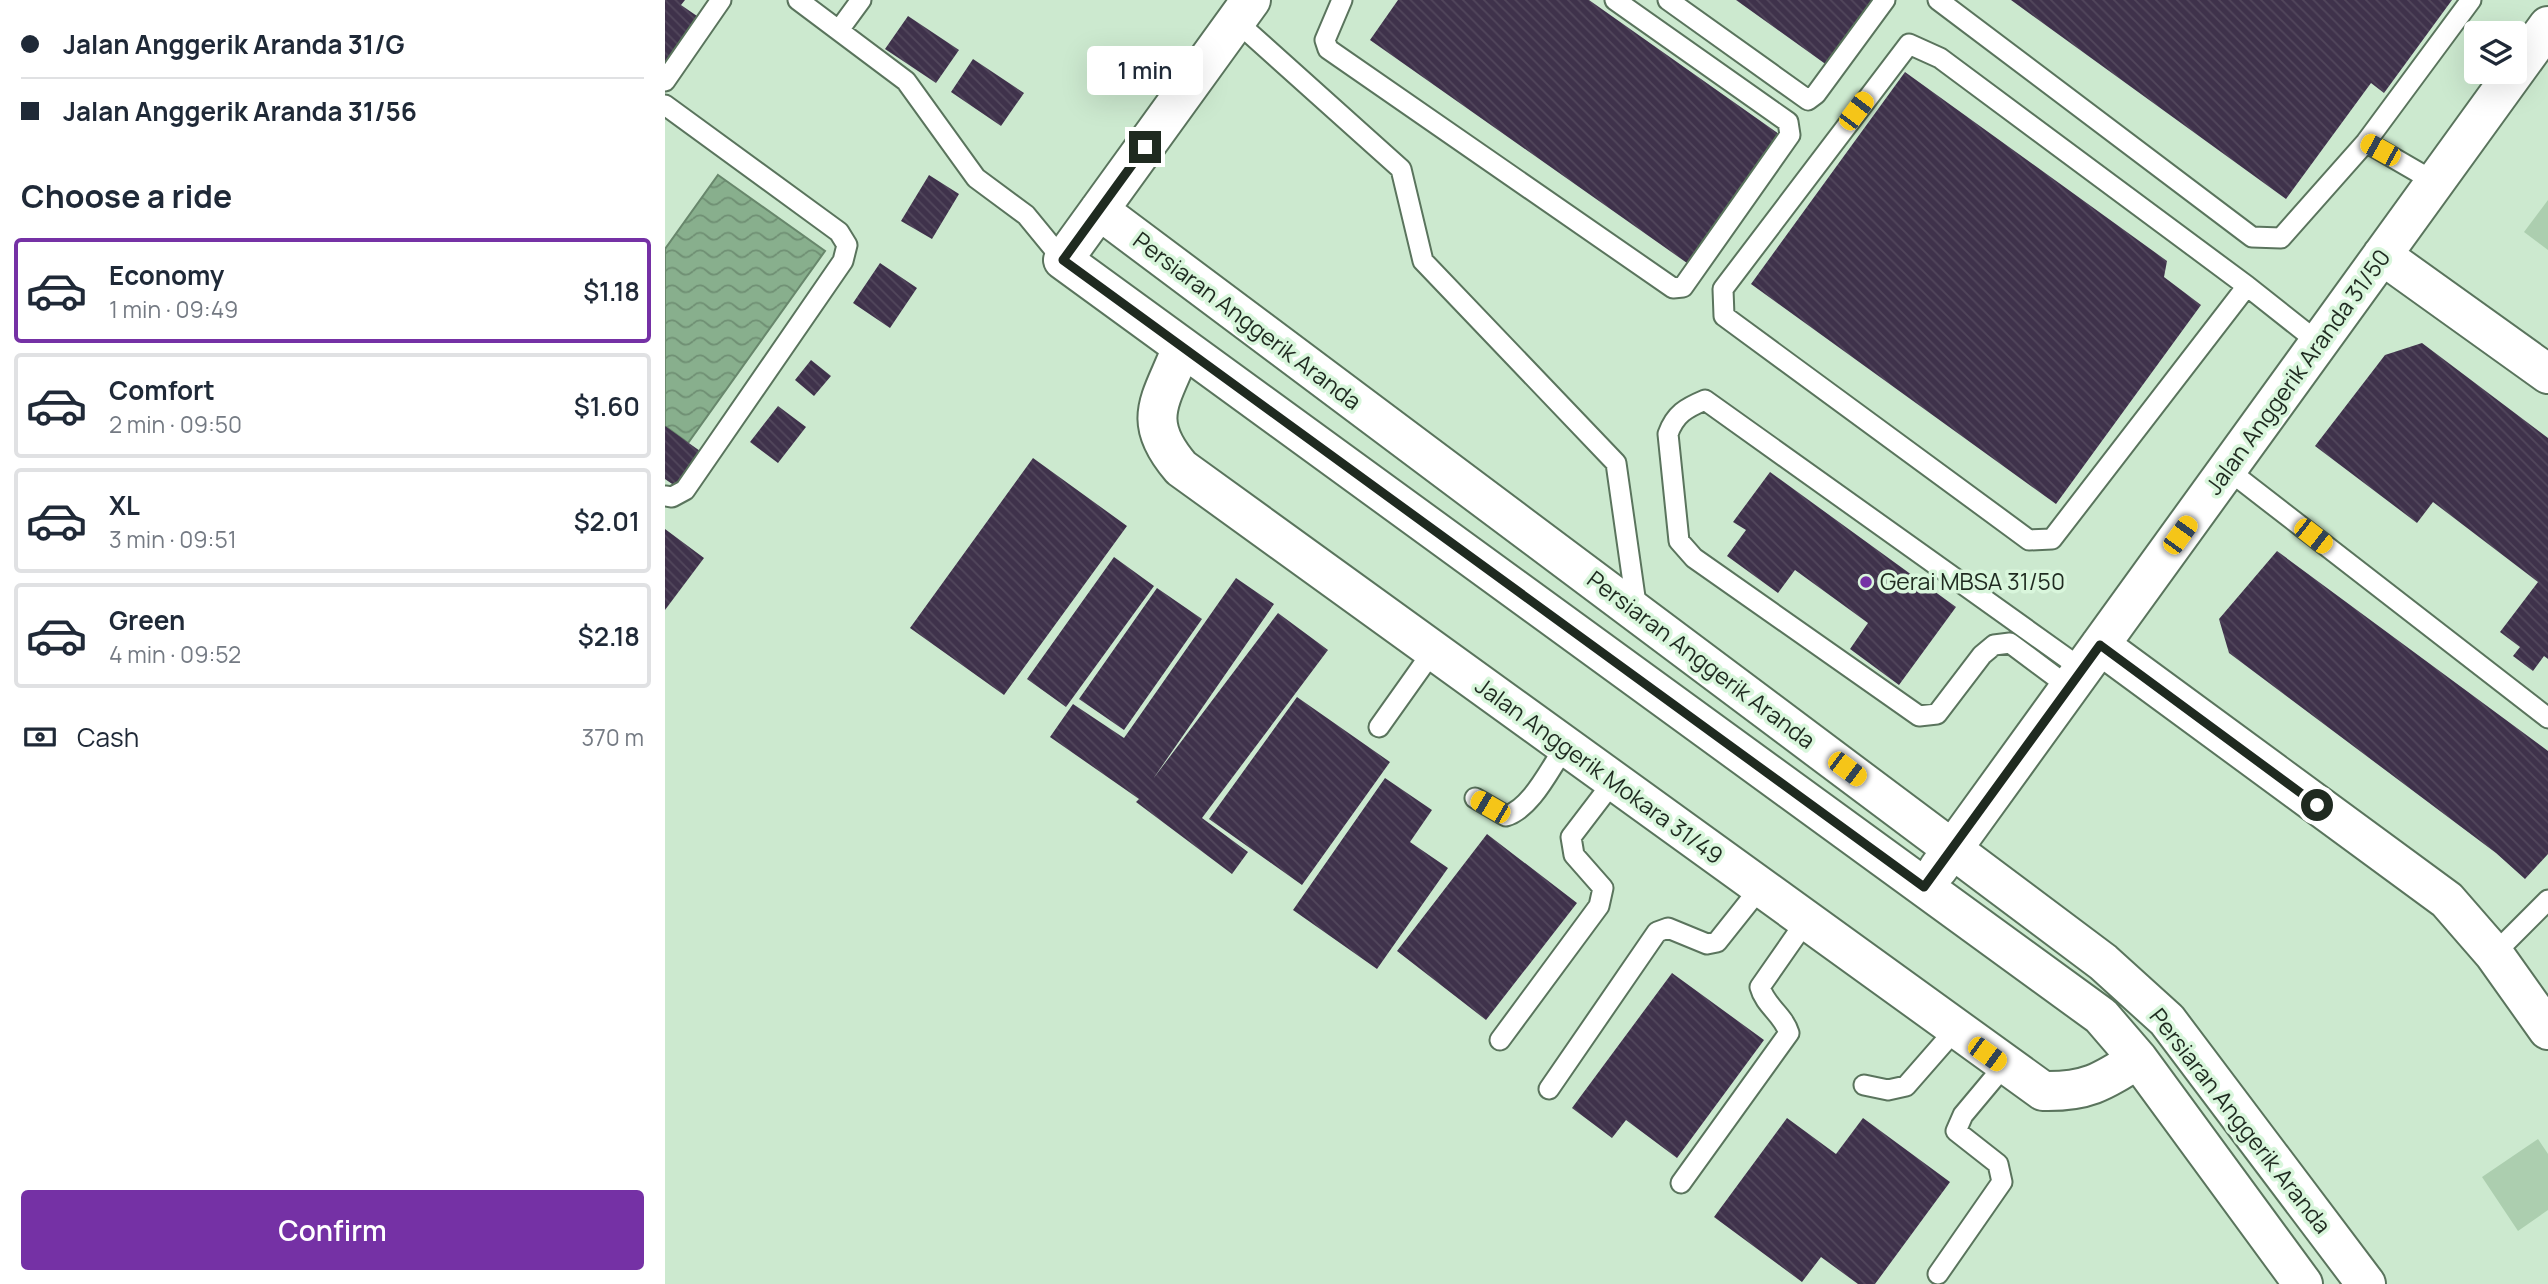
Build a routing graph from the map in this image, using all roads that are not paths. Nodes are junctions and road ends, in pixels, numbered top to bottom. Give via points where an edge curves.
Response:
1 (721, 0) edge
2 (798, 0) edge
3 (861, 0) edge
4 (1615, 0) edge
5 (1668, 0) edge
6 (1885, 0) edge
7 (1938, 0) edge
8 (2471, 0) edge
9 (1335, 2) edge
10 (1244, 10) edge
11 (2548, 26) edge
12 (839, 30) junction
13 (665, 81) edge
14 (665, 105) edge
15 (2366, 142) junction
16 (2435, 182) junction
17 (1099, 210) junction
18 (2382, 255) junction
19 (1063, 260) junction
20 (2247, 286) junction
21 (2319, 343) junction
22 (1182, 346) junction
23 (2548, 374) edge
24 (2227, 469) junction
25 (665, 496) edge
26 (1637, 612) junction
27 (1433, 651) junction
28 (2084, 667) junction
29 (2548, 718) edge
30 (1379, 727) dead end
31 (1565, 747) junction
32 (1613, 782) junction
33 (1475, 798) dead end
34 (1953, 848) junction
35 (1924, 887) junction
36 (1760, 888) junction
37 (2548, 900) edge
38 (1806, 921) junction
39 (2494, 954) junction
40 (1955, 1030) junction
41 (2548, 1030) edge
42 (1500, 1040) dead end
43 (2138, 1059) junction
44 (2004, 1066) junction
45 (1864, 1085) dead end
46 (1549, 1088) dead end
47 (1681, 1182) dead end
48 (1938, 1274) dead end
49 (2304, 1284) edge
50 (2366, 1284) edge

1 - 13 lane
2 - 12 lane
3 - 12 lane
4 - 9 lane via 1788,122 1790,135 1683,287 1673,288 1336,56 1325,40
5 - 6 lane via 1808,100
7 - 15 lane via 2252,236 2281,238
8 - 15 lane
10 - 17 street
10 - 26 lane via 1401,169 1423,261 1616,463
11 - 16 street, Jalan Anggerik Aranda 31/50
12 - 19 lane via 906,81 976,178 1026,215
14 - 25 lane via 839,233 847,245 843,261 685,490
15 - 16 lane
16 - 18 street, Jalan Anggerik Aranda 31/50
17 - 19 street
17 - 26 street, Persiaran Anggerik Aranda
18 - 21 street, Jalan Anggerik Aranda 31/50
18 - 23 street
19 - 22 street, Persiaran Anggerik Aranda
20 - 20 lane via 1940,58 1909,44 1723,289 1724,316 2029,540 2052,539
20 - 21 lane
21 - 24 street, Jalan Anggerik Aranda 31/50
22 - 27 street, Jalan Anggerik Mokara 31/49 via 1154,418 1164,448 1181,468
22 - 35 street, Persiaran Anggerik Aranda
24 - 28 street, Jalan Anggerik Aranda 31/50
24 - 29 lane
26 - 34 street, Persiaran Anggerik Aranda
27 - 30 lane
27 - 31 street, Jalan Anggerik Mokara 31/49
28 - 28 lane via 2010,643 1994,645 1937,714 1919,716 1695,558 1679,541 1668,434 1672,422 1684,409 1705,400
28 - 34 street, Jalan Anggerik Aranda 31/50
28 - 39 street via 2447,900
31 - 32 street, Jalan Anggerik Mokara 31/49
31 - 33 lane via 1515,813 1506,816
32 - 36 street, Jalan Anggerik Mokara 31/49
32 - 42 lane via 1571,837 1574,855 1603,888 1599,906
34 - 35 street, Jalan Anggerik Aranda 31/50
34 - 50 street, Persiaran Anggerik Aranda via 2103,962 2167,1020
35 - 43 street, Persiaran Anggerik Aranda via 2101,1016
36 - 38 street, Jalan Anggerik Mokara 31/49
36 - 46 lane via 1717,942 1707,944 1668,928 1657,932
37 - 39 lane
38 - 40 street, Jalan Anggerik Mokara 31/49
38 - 47 lane via 1760,987 1762,998 1785,1020 1789,1033
39 - 41 street
40 - 44 street, Jalan Anggerik Mokara 31/49
40 - 45 lane via 1906,1086 1888,1090
43 - 44 street, Jalan Anggerik Mokara 31/49 via 2098,1085 2072,1092 2043,1091
43 - 49 street, Persiaran Anggerik Aranda
44 - 48 lane via 1963,1115 1956,1131 1998,1164 2002,1182

